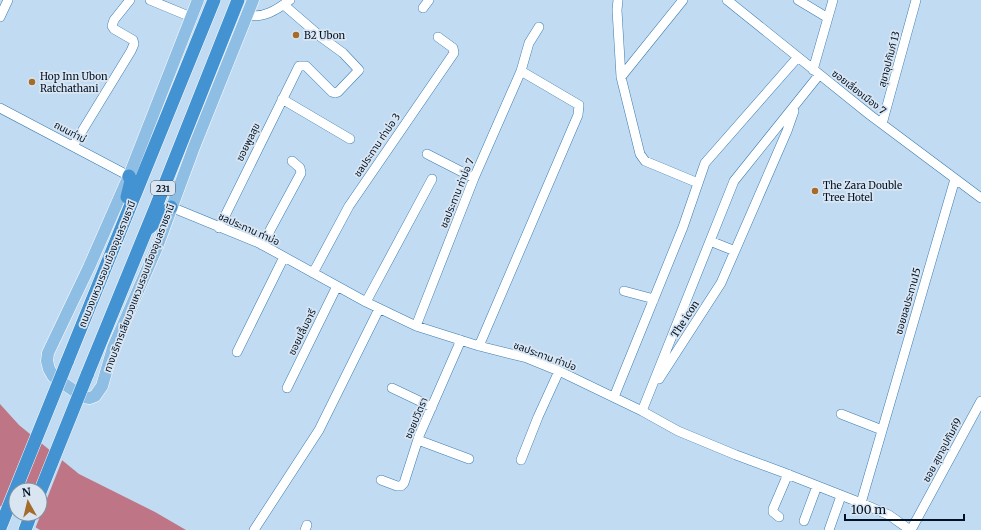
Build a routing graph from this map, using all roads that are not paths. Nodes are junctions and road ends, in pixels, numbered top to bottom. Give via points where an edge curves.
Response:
1 (8, 0) edge
2 (130, 0) edge
3 (150, 0) edge
4 (198, 0) edge
5 (214, 0) edge
6 (238, 0) edge
7 (253, 0) edge
8 (429, 0) edge
9 (618, 0) edge
10 (683, 0) edge
11 (727, 0) edge
12 (798, 0) edge
13 (833, 0) edge
14 (916, 0) edge
15 (287, 2) edge
16 (423, 8) dead end
17 (247, 14) junction
18 (0, 17) edge
19 (191, 17) junction
20 (828, 18) junction
21 (539, 27) dead end
22 (438, 37) dead end
23 (798, 57) junction
24 (521, 71) junction
25 (816, 72) junction
26 (621, 77) junction
27 (282, 98) junction
28 (796, 103) junction
29 (0, 108) edge
30 (882, 124) junction
31 (350, 139) dead end
32 (73, 146) junction
33 (427, 154) dead end
34 (292, 161) dead end
35 (129, 176) junction
36 (474, 178) junction
37 (956, 179) junction
38 (432, 180) dead end
39 (698, 183) junction
40 (981, 198) edge
41 (171, 207) junction
42 (124, 222) junction
43 (219, 228) junction
44 (146, 232) junction
45 (710, 241) junction
46 (262, 245) junction
47 (735, 251) junction
48 (284, 257) junction
49 (313, 273) junction
50 (337, 286) junction
51 (624, 291) dead end
52 (654, 299) junction
53 (366, 302) junction
54 (379, 309) junction
55 (416, 326) junction
56 (461, 340) junction
57 (479, 346) junction
58 (238, 352) dead end
59 (558, 371) junction
60 (287, 388) dead end
61 (392, 388) dead end
62 (614, 397) junction
63 (648, 397) junction
64 (981, 401) edge
65 (432, 407) junction
66 (642, 411) junction
67 (841, 414) dead end
68 (882, 430) junction
69 (418, 440) junction
70 (469, 459) dead end
71 (521, 460) dead end
72 (788, 474) junction
73 (381, 480) dead end
74 (44, 482) edge
75 (817, 486) junction
76 (841, 496) junction
77 (861, 503) junction
78 (779, 517) dead end
79 (804, 521) dead end
80 (0, 528) edge
81 (254, 530) edge
82 (829, 530) edge
83 (911, 530) edge

1 - 18 street
2 - 32 street via 112,26 133,40 134,44
3 - 19 street
4 - 19 main road, ทางบริการเลียบวงแหวนรอบเมืองอุบลราชธานี
5 - 42 highway, ถนนวงแหวนรอบเมืองอุบลราชธานี / 231
6 - 44 highway, 231
7 - 17 main road, ทางบริการเลียบวงแหวนรอบเมืองอุบลราชธานี
8 - 16 street
9 - 26 street
10 - 26 street
11 - 23 street, ซอยเลี่ยงเมือง 7
12 - 20 street
13 - 20 street
14 - 30 street, สุขาอุปกัมภ์ 13
15 - 17 street via 261,16 253,17
15 - 27 street, ซอยพูลสุข via 320,37 343,53 359,70 335,93 306,66 299,66
17 - 41 main road, ทางบริการเลียบวงแหวนรอบเมืองอุบลราชธานี
19 - 35 main road, ทางบริการเลียบวงแหวนรอบเมืองอุบลราชธานี
20 - 25 street
21 - 24 street, ชลประทาน ท่าบ่อ 7 via 529,43
22 - 49 street, ชลประทาน ท่าบ่อ 3 via 453,48 454,53 349,206
23 - 25 street, ซอยเลี่ยงเมือง 7
23 - 39 street via 706,163
24 - 36 street, ชลประทาน ท่าบ่อ 7
24 - 57 street via 579,106 578,114
25 - 28 street, The icon
25 - 30 street, ซอยเลี่ยงเมือง 7
26 - 39 street via 642,158
27 - 31 street
27 - 43 street, ซอยพูลสุข
28 - 45 street, The icon via 734,181
28 - 47 street, The icon via 787,131
29 - 32 street, ถนนท่าบ่
30 - 37 street, ซอยเลี่ยงเมือง 7
32 - 35 street, ถนนท่าบ่
33 - 36 street
34 - 46 street via 300,168 301,173
35 - 41 main road, ทางบริการเลียบวงแหวนรอบเมืองอุบลราชธานี via 48,353 47,361 53,376 83,397 95,396 102,386 113,348 157,247
35 - 42 highway via 131,181 124,208
36 - 55 street, ชลประทาน ท่าบ่อ 7
37 - 40 street, ซอยเลี่ยงเมือง 7
37 - 68 street, ซอยชลประทาน15
38 - 53 street
39 - 52 street
41 - 43 street, ชลประทาน ท่าบ่อ
41 - 44 highway
42 - 80 highway, ถนนวงแหวนรอบเมืองอุบลราชธานี / 231, bridge
43 - 46 street, ชลประทาน ท่าบ่อ
44 - 74 highway, 231, bridge
45 - 47 street
45 - 63 street, The icon
46 - 48 street, ชลประทาน ท่าบ่อ
47 - 63 street, The icon via 721,283
48 - 49 street, ชลประทาน ท่าบ่อ
48 - 58 street
49 - 50 street, ชลประทาน ท่าบ่อ
50 - 53 street, ชลประทาน ท่าบ่อ
50 - 60 street, ซอยปลื้มอารี
51 - 52 street
52 - 62 street
53 - 54 street, ชลประทาน ท่าบ่อ
54 - 55 street, ชลประทาน ท่าบ่อ
54 - 81 street via 320,430
55 - 56 street, ชลประทาน ท่าบ่อ
56 - 57 street, ชลประทาน ท่าบ่อ
56 - 65 street, ซอยปวิตรา
57 - 59 street, ชลประทาน ท่าบ่อ via 527,358
59 - 62 street, ชลประทาน ท่าบ่อ
59 - 71 street
61 - 65 street
62 - 66 street, ชลประทาน ท่าบ่อ
63 - 66 street, The icon
64 - 83 street, ซอย สุขาอุปกัมภ์9
65 - 69 street, ซอยปวิตรา
66 - 72 street, ชลประทาน ท่าบ่อ via 678,431
67 - 68 street
68 - 77 street, ซอยชลประทาน15
69 - 70 street
69 - 73 street, ซอยปวิตรา via 401,486
72 - 75 street, ชลประทาน ท่าบ่อ
72 - 78 street via 772,509
75 - 76 street, ชลประทาน ท่าบ่อ
75 - 79 street
76 - 77 street, ชลประทาน ท่าบ่อ
76 - 82 street
77 - 83 street, ชลประทาน ท่าบ่อ via 889,515

